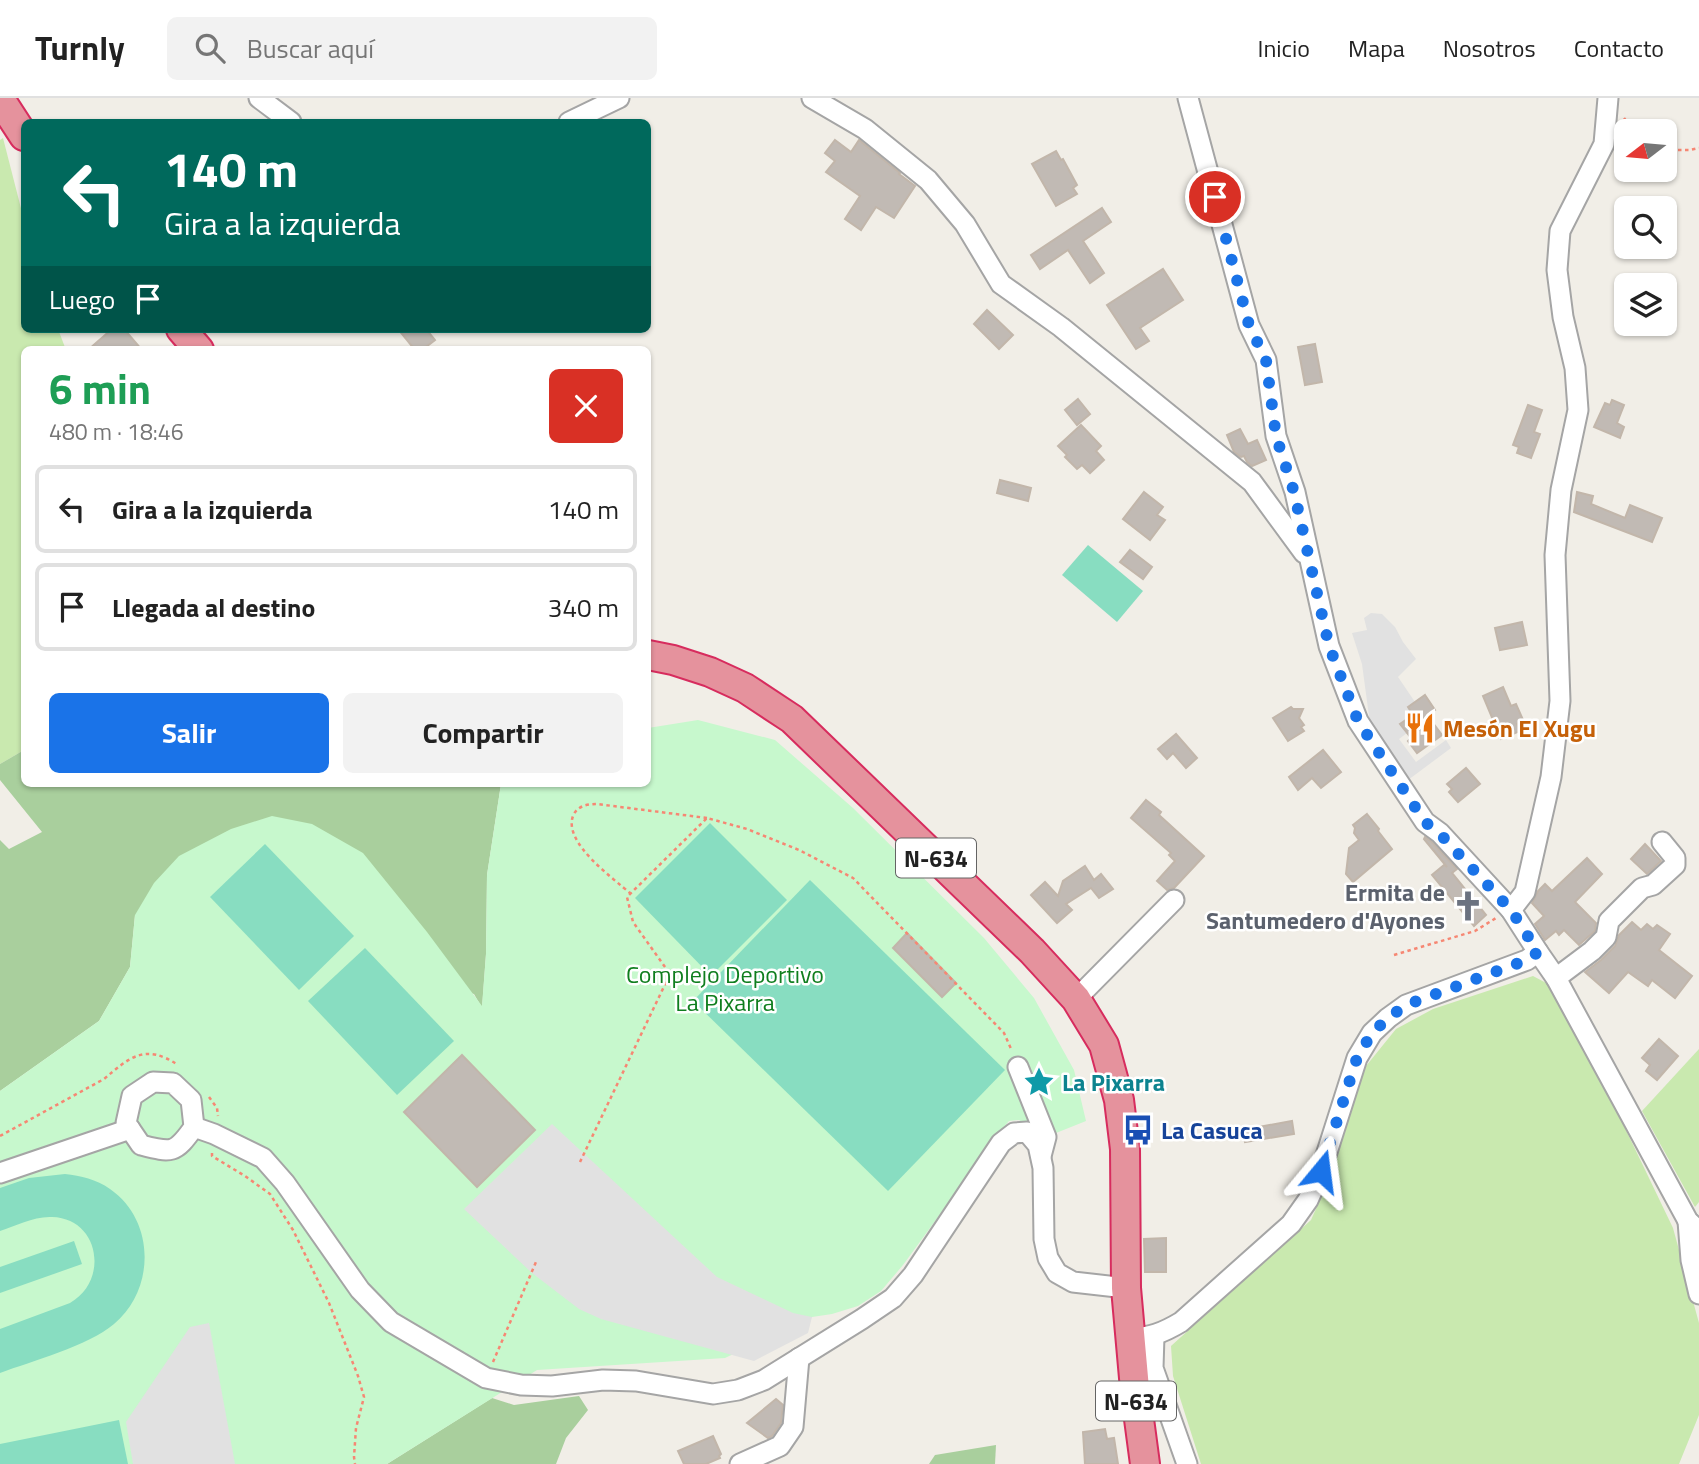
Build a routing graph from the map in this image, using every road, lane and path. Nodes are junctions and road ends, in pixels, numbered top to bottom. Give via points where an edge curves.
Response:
1 (259, 98) edge
2 (619, 98) edge
3 (812, 98) edge
4 (1188, 98) edge
5 (1608, 98) edge
6 (0, 99) edge
7 (287, 119) edge
8 (575, 119) edge
9 (21, 131) edge
10 (1699, 148) edge
11 (1677, 150) edge
12 (1310, 561) junction
13 (651, 656) edge
14 (707, 818) junction
15 (1662, 842) dead end
16 (631, 894) junction
17 (1174, 900) dead end
18 (1511, 910) junction
19 (1538, 952) junction
20 (1394, 955) dead end
21 (1556, 978) junction
22 (1076, 999) junction
23 (1018, 1067) joint
24 (194, 1127) junction
25 (130, 1129) junction
26 (215, 1134) junction
27 (1041, 1157) junction
28 (580, 1161) dead end
29 (0, 1173) edge
30 (1694, 1226) edge
31 (536, 1262) dead end
32 (1126, 1288) junction
33 (1699, 1294) edge
34 (1142, 1337) junction
35 (799, 1358) junction
36 (486, 1378) junction
37 (355, 1464) edge
38 (740, 1464) edge
39 (1145, 1464) edge
40 (1187, 1464) edge

1 - 7 street
2 - 8 street
3 - 12 street via 865,129 928,180 965,224 1001,284 1252,482
4 - 12 street via 1249,325 1266,360 1276,436
5 - 18 street via 1604,144 1560,231 1557,270 1578,410 1561,490 1555,555 1560,701 1551,777 1525,892
6 - 9 highway
10 - 11 path
12 - 18 street via 1329,646 1358,721 1425,822
13 - 22 highway, N-634 via 710,672 745,688 792,719
14 - 16 path
14 - 16 path via 597,804 577,810 573,831 579,842
14 - 23 path via 799,850 853,878 1004,1032
15 - 21 street via 1675,865 1653,885 1642,888 1609,921 1606,937
16 - 28 path via 627,897 633,922 670,974
17 - 22 street
18 - 19 street
18 - 20 path via 1475,930
19 - 21 street
19 - 34 street via 1406,1005 1372,1033 1357,1058 1321,1171 1291,1224 1181,1322
21 - 30 street
22 - 32 highway, N-634 via 1104,1045 1119,1100 1125,1149
23 - 27 street via 1046,1137
24 - 25 street via 181,1145 164,1151 141,1145
24 - 25 street via 191,1100 173,1083 153,1082 132,1096 126,1123
24 - 26 street
25 - 29 street
26 - 36 street via 263,1158 360,1290 391,1322
26 - 37 path via 212,1156 270,1194 329,1303 364,1397 356,1428
27 - 32 street via 1048,1258 1058,1273 1073,1282
27 - 35 street via 1027,1132 1014,1133 1001,1143 914,1275 892,1298
30 - 33 street via 1690,1260
31 - 36 path
32 - 34 highway, N-634
34 - 39 highway, N-634
34 - 40 street
35 - 36 street via 764,1380 713,1394 636,1381 552,1386
35 - 38 street via 793,1427 780,1446

